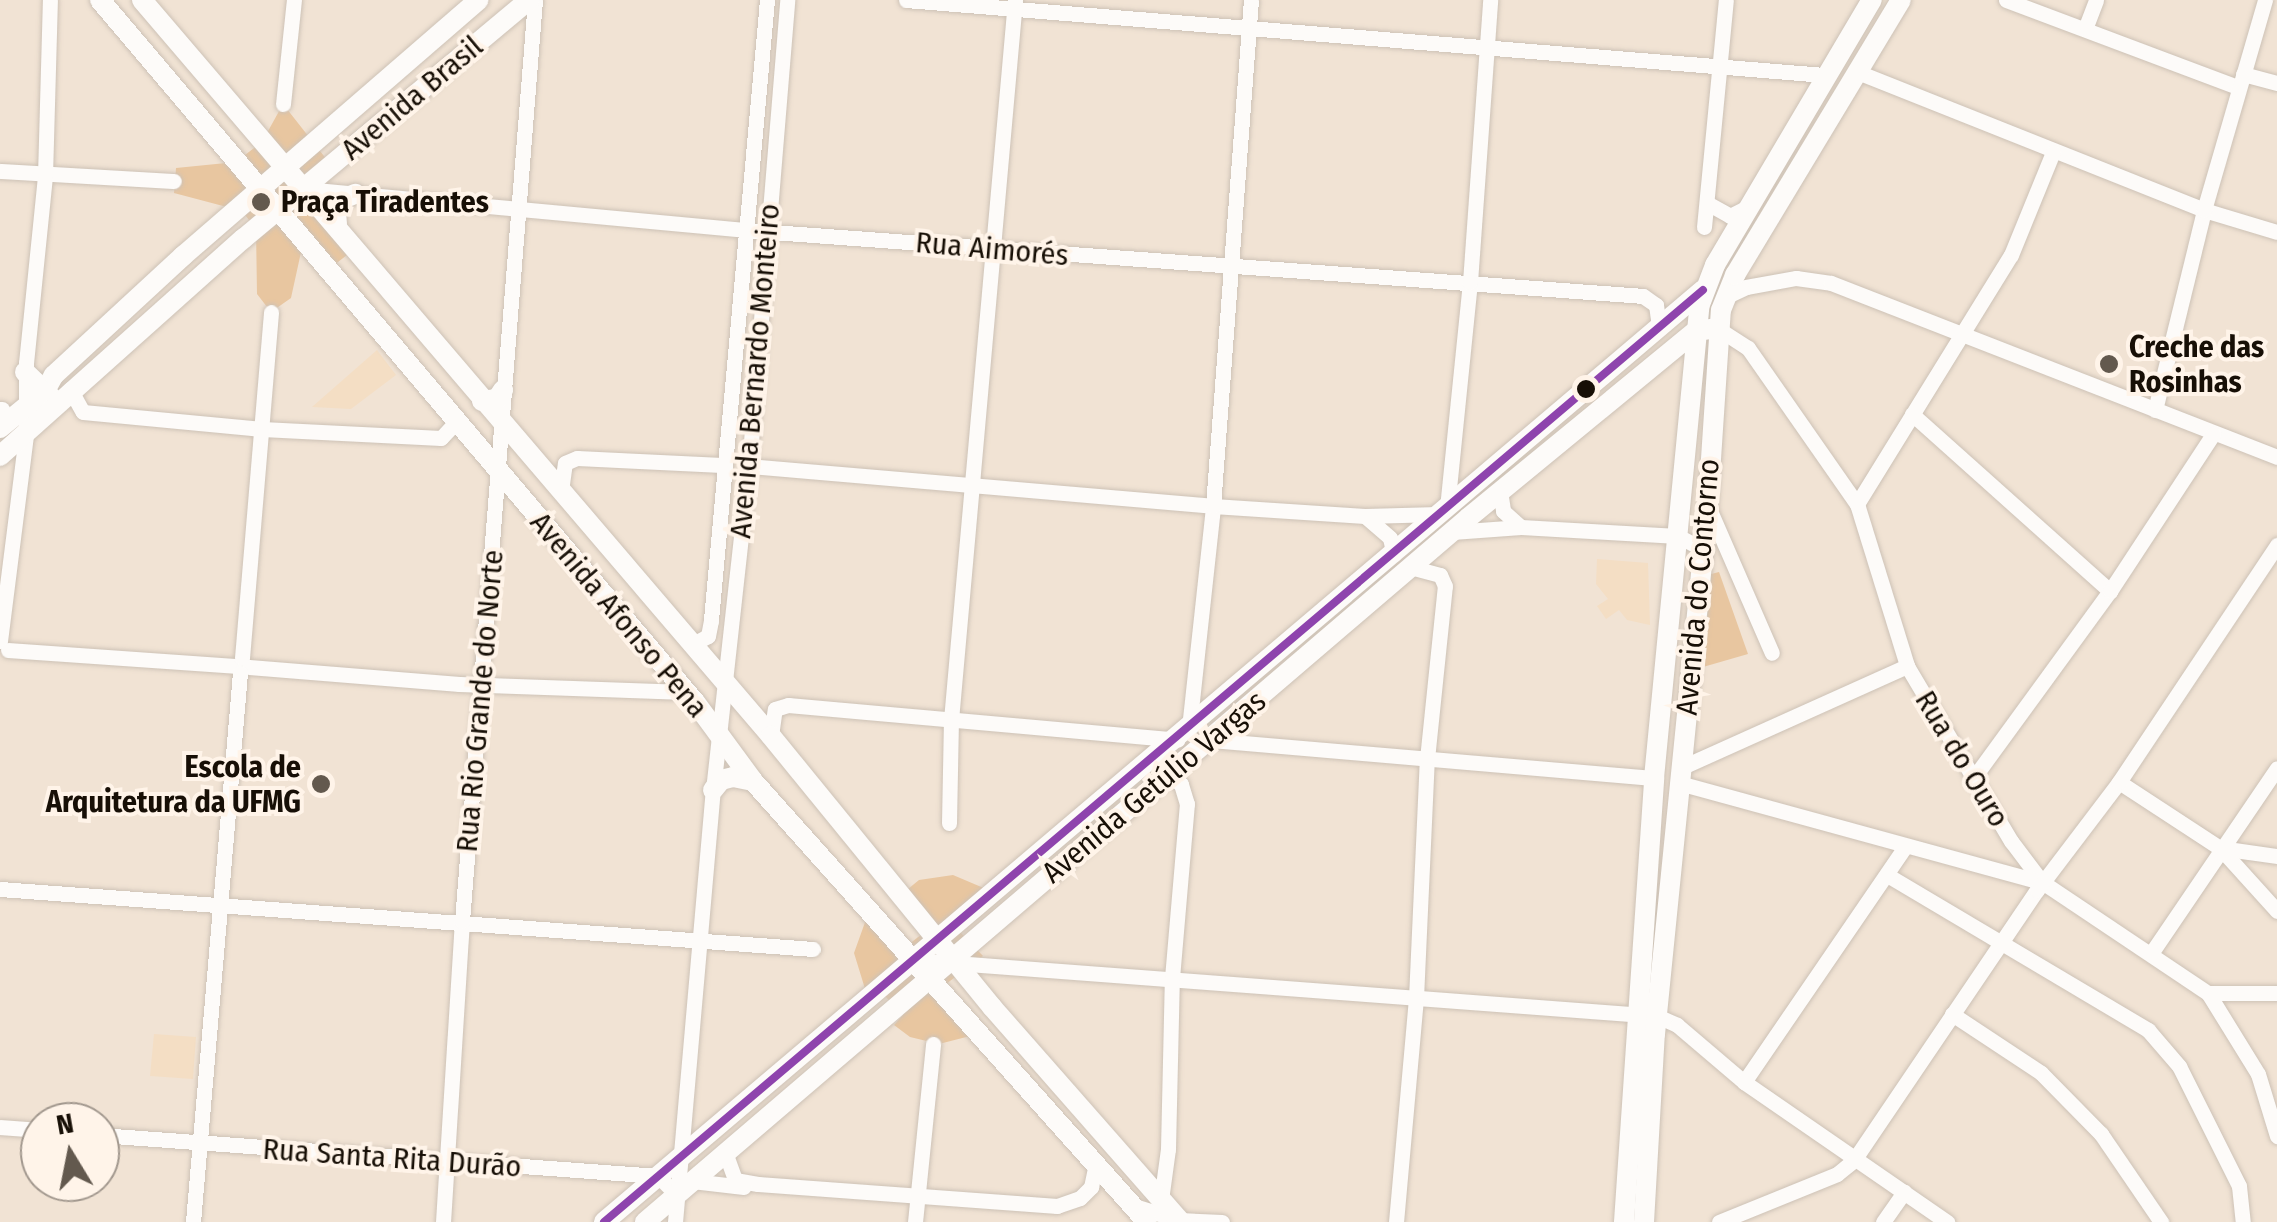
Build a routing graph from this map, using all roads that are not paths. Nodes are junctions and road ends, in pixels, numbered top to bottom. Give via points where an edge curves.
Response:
1 (50, 0) edge
2 (100, 0) edge
3 (142, 0) edge
4 (294, 0) edge
5 (479, 0) edge
6 (767, 0) edge
7 (787, 0) edge
8 (906, 0) edge
9 (1251, 0) edge
10 (1490, 0) edge
11 (1726, 0) edge
12 (1892, 0) edge
13 (1900, 0) edge
14 (2006, 0) edge
15 (2096, 0) edge
16 (2265, 0) edge
17 (1868, 2) edge
18 (1015, 5) edge
19 (529, 6) edge
20 (1250, 28) junction
21 (2084, 29) junction
22 (1488, 49) junction
23 (1859, 66) junction
24 (1718, 68) junction
25 (1825, 74) junction
26 (2241, 80) junction
27 (2277, 83) edge
28 (283, 104) dead end
29 (2054, 152) junction
30 (284, 166) junction
31 (0, 171) edge
32 (45, 176) junction
33 (174, 181) dead end
34 (304, 189) junction
35 (259, 190) junction
36 (355, 194) junction
37 (1707, 203) junction
38 (1748, 206) junction
39 (519, 209) junction
40 (278, 210) junction
41 (2204, 210) junction
42 (338, 226) junction
43 (1704, 227) dead end
44 (745, 230) junction
45 (766, 231) junction
46 (2277, 232) edge
47 (995, 249) junction
48 (1232, 268) junction
49 (1739, 268) junction
50 (1470, 282) junction
51 (1762, 282) junction
52 (1703, 290) junction
53 (1725, 297) junction
54 (271, 312) dead end
55 (1660, 327) junction
56 (1707, 329) junction
57 (1958, 336) junction
58 (504, 390) junction
59 (41, 395) junction
60 (482, 400) junction
61 (2155, 410) junction
62 (0, 414) edge
63 (1912, 414) junction
64 (502, 424) junction
65 (262, 429) junction
66 (448, 430) junction
67 (2214, 434) junction
68 (0, 441) edge
69 (1453, 445) junction
70 (0, 456) edge
71 (2277, 457) edge
72 (722, 465) junction
73 (749, 466) junction
74 (498, 472) junction
75 (1470, 488) junction
76 (975, 489) junction
77 (561, 491) junction
78 (1500, 492) junction
79 (1708, 504) junction
80 (1857, 504) junction
81 (1213, 506) junction
82 (1364, 516) junction
83 (1446, 518) junction
84 (1521, 526) junction
85 (1678, 536) junction
86 (2277, 545) edge
87 (1704, 550) junction
88 (1402, 561) junction
89 (2110, 590) junction
90 (711, 620) junction
91 (734, 622) junction
92 (691, 645) junction
93 (2, 647) edge
94 (1772, 653) dead end
95 (242, 666) junction
96 (1907, 666) junction
97 (483, 681) junction
98 (726, 682) junction
99 (686, 692) junction
100 (1242, 712) junction
101 (951, 720) junction
102 (1183, 735) junction
103 (771, 736) junction
104 (1210, 740) junction
105 (721, 741) junction
106 (1260, 742) junction
107 (1428, 759) junction
108 (2277, 768) edge
109 (1169, 776) junction
110 (1680, 776) junction
111 (1654, 778) junction
112 (1972, 780) junction
113 (753, 781) junction
114 (2119, 782) junction
115 (713, 790) junction
116 (949, 823) dead end
117 (1906, 847) junction
118 (2220, 848) junction
119 (2277, 856) edge
120 (1887, 874) junction
121 (2042, 882) junction
122 (0, 888) edge
123 (223, 905) junction
124 (2277, 912) edge
125 (462, 920) junction
126 (700, 939) junction
127 (2002, 940) junction
128 (938, 941) junction
129 (813, 949) dead end
130 (2152, 952) junction
131 (915, 960) junction
132 (952, 960) junction
133 (931, 978) junction
134 (1172, 978) junction
135 (2277, 993) edge
136 (2208, 994) junction
137 (1416, 998) junction
138 (1952, 1014) junction
139 (1647, 1015) junction
140 (934, 1044) dead end
141 (2258, 1074) junction
142 (2277, 1075) edge
143 (1744, 1082) junction
144 (2277, 1136) edge
145 (120, 1138) edge
146 (200, 1144) junction
147 (1168, 1149) junction
148 (725, 1152) junction
149 (680, 1157) junction
150 (1854, 1160) junction
151 (448, 1162) junction
152 (1096, 1164) junction
153 (1132, 1166) junction
154 (658, 1176) junction
155 (758, 1184) junction
156 (684, 1188) junction
157 (1904, 1192) junction
158 (917, 1198) junction
159 (1161, 1200) junction
160 (1131, 1204) junction
161 (1180, 1221) edge
162 (193, 1222) edge
163 (443, 1222) edge
164 (604, 1222) edge
165 (645, 1222) edge
166 (675, 1222) edge
167 (915, 1222) edge
168 (1147, 1222) edge
169 (1222, 1222) edge
170 (1396, 1222) edge
171 (1624, 1222) edge
172 (1644, 1222) edge
173 (1720, 1222) edge
174 (1883, 1222) edge
175 (1947, 1222) edge
176 (2162, 1222) edge
177 (2243, 1222) edge

1 - 32 street
2 - 35 main road, Avenida Afonso Pena
3 - 30 main road, Avenida Afonso Pena
4 - 28 street
5 - 30 main road, Avenida Brasil
6 - 44 street, Avenida Bernardo Monteiro
7 - 45 street, Avenida Bernardo Monteiro
8 - 18 street
9 - 20 street
10 - 22 street
11 - 24 street
12 - 23 main road
13 - 23 main road, Avenida do Contorno
14 - 21 street
15 - 21 street
16 - 26 street
17 - 25 main road, Avenida do Contorno
18 - 20 street
18 - 47 street
19 - 34 main road, Avenida Brasil
19 - 39 street, Rua Rio Grande do Norte
20 - 22 street
20 - 48 street
21 - 26 street
22 - 24 street
22 - 50 street
23 - 29 street
23 - 49 main road, Avenida do Contorno
24 - 25 street
24 - 37 street
25 - 38 main road, Avenida do Contorno
26 - 27 street
26 - 41 street
29 - 41 street
29 - 57 street via 2011,254
30 - 34 main road, Avenida Afonso Pena
30 - 35 main road, Avenida Brasil
31 - 32 street
32 - 33 street
32 - 59 street
34 - 36 street, Rua Aimorés
34 - 40 main road, Avenida Brasil
34 - 42 main road, Avenida Afonso Pena
35 - 40 main road, Avenida Afonso Pena
35 - 59 main road, Avenida Brasil
36 - 39 street, Rua Aimorés
36 - 42 main road via 334,202
37 - 38 street via 1730,216
37 - 43 street
38 - 52 main road, Avenida do Contorno
39 - 44 street, Rua Aimorés
39 - 58 street, Rua Rio Grande do Norte
40 - 59 main road, Avenida Brasil
40 - 66 main road, Avenida Afonso Pena
41 - 46 street
41 - 61 street
42 - 60 main road, Avenida Afonso Pena
44 - 45 street, Rua Aimorés
44 - 72 street, Avenida Bernardo Monteiro
45 - 47 street, Rua Aimorés
45 - 73 street, Avenida Bernardo Monteiro
47 - 48 street, Rua Aimorés
47 - 76 street
48 - 50 street, Rua Aimorés
48 - 81 street
49 - 51 street
49 - 53 main road, Avenida do Contorno
50 - 55 street, Rua Aimorés via 1643,296 1656,306
50 - 69 street
51 - 53 street
51 - 57 street via 1813,278
52 - 55 main road, Avenida Getúlio Vargas
52 - 56 main road, Avenida do Contorno
53 - 56 main road, Avenida do Contorno
54 - 65 street
55 - 75 main road, Avenida Getúlio Vargas
56 - 78 main road, Avenida Getúlio Vargas
56 - 79 main road, Avenida do Contorno
56 - 80 street, Rua do Ouro via 1748,348
56 - 85 main road, Avenida do Contorno
57 - 61 street
57 - 63 street
58 - 60 main road
58 - 64 street, Rua Rio Grande do Norte
59 - 62 main road, Avenida Brasil
59 - 65 street via 83,412
59 - 68 main road, Avenida Brasil
59 - 70 main road, Avenida Brasil
59 - 93 street
60 - 64 main road, Avenida Afonso Pena
61 - 67 street
63 - 80 street
63 - 89 street
64 - 74 street, Rua Rio Grande do Norte
64 - 77 main road, Avenida Afonso Pena
65 - 66 street
65 - 95 street
66 - 74 main road, Avenida Afonso Pena
67 - 71 street
67 - 89 street
69 - 75 street
69 - 83 street
72 - 77 street via 578,458 565,464
72 - 90 street, Avenida Bernardo Monteiro
73 - 76 street
73 - 91 street, Avenida Bernardo Monteiro
74 - 97 street, Rua Rio Grande do Norte
74 - 99 main road, Avenida Afonso Pena
75 - 78 main road via 1480,495
75 - 83 main road, Avenida Getúlio Vargas
76 - 81 street
76 - 101 street
77 - 92 main road, Avenida Afonso Pena
78 - 83 main road, Avenida Getúlio Vargas
78 - 84 street via 1503,511
79 - 87 main road, Avenida do Contorno
79 - 94 street
80 - 96 street, Rua do Ouro
81 - 82 street
81 - 102 street
82 - 83 street
82 - 88 street via 1390,538
83 - 84 street
83 - 88 main road, Avenida Getúlio Vargas
83 - 88 main road, Avenida Getúlio Vargas via 1418,534
84 - 85 street
85 - 87 street
85 - 111 main road, Avenida do Contorno
86 - 114 street
87 - 110 main road, Avenida do Contorno
88 - 100 main road, Avenida Getúlio Vargas
88 - 102 main road, Avenida Getúlio Vargas
88 - 107 street via 1440,575 1445,586
89 - 112 street
90 - 91 street
90 - 92 street via 708,636
91 - 98 street, Avenida Bernardo Monteiro
92 - 98 main road, Avenida Afonso Pena
93 - 95 street
95 - 97 street
95 - 123 street
96 - 110 street
96 - 112 street, Rua do Ouro
97 - 99 street
97 - 125 street, Rua Rio Grande do Norte
98 - 103 main road, Avenida Afonso Pena
98 - 105 street, Avenida Bernardo Monteiro
99 - 105 main road, Avenida Afonso Pena
100 - 104 main road, Avenida Getúlio Vargas
100 - 106 street via 1244,726
101 - 102 street
101 - 103 street via 788,705 775,709
101 - 116 street
102 - 128 main road, Avenida Getúlio Vargas
103 - 128 main road, Avenida Afonso Pena
104 - 106 street
104 - 109 main road, Avenida Getúlio Vargas
105 - 113 main road, Avenida Afonso Pena
105 - 115 street, Avenida Bernardo Monteiro
106 - 107 street
107 - 111 street
107 - 137 street
108 - 118 street
109 - 132 main road, Avenida Getúlio Vargas
109 - 134 street via 1181,784 1187,804
110 - 117 street
110 - 139 main road, Avenida do Contorno
111 - 139 main road, Avenida do Contorno
112 - 121 street, Rua do Ouro
113 - 115 main road via 733,777
113 - 131 main road, Avenida Afonso Pena
114 - 118 street
114 - 121 street
115 - 126 street, Avenida Bernardo Monteiro
117 - 120 street
117 - 121 street
118 - 119 street
118 - 124 street
118 - 130 street
120 - 127 street
120 - 143 street
121 - 127 street
121 - 130 street, Rua do Ouro
122 - 123 street
123 - 125 street
123 - 146 street
125 - 126 street
125 - 151 street, Rua Rio Grande do Norte
126 - 129 street
126 - 149 street, Avenida Bernardo Monteiro
127 - 138 street
127 - 177 street via 2148,1030 2180,1066 2239,1186
128 - 131 main road, Avenida Getúlio Vargas
128 - 132 main road, Avenida Afonso Pena
130 - 136 street, Rua do Ouro
131 - 132 street
131 - 133 main road, Avenida Afonso Pena
131 - 149 main road, Avenida Getúlio Vargas
132 - 133 main road, Avenida Getúlio Vargas
132 - 134 street
132 - 153 main road, Avenida Afonso Pena
133 - 148 main road, Avenida Getúlio Vargas
133 - 152 main road, Avenida Afonso Pena
134 - 137 street
134 - 147 street
135 - 136 street
136 - 141 street, Rua do Ouro
137 - 139 street
137 - 170 street
138 - 150 street
138 - 176 street via 2041,1073 2101,1134
139 - 143 street via 1677,1025
139 - 171 main road, Avenida do Contorno
139 - 172 main road, Avenida do Contorno
140 - 158 street
141 - 142 street
141 - 144 street, Rua do Ouro
143 - 150 street
145 - 146 street, Rua Santa Rita Durão
146 - 151 street, Rua Santa Rita Durão
146 - 162 street
147 - 153 street via 1162,1161
147 - 159 street
148 - 155 street via 735,1180
148 - 156 main road, Avenida Getúlio Vargas
149 - 154 main road, Avenida Getúlio Vargas
149 - 156 street, Avenida Bernardo Monteiro
150 - 157 street
150 - 173 street via 1837,1174
151 - 154 street, Rua Santa Rita Durão
151 - 163 street, Rua Rio Grande do Norte
152 - 158 street via 1091,1187 1057,1206
152 - 160 main road, Avenida Afonso Pena
153 - 159 main road, Avenida Afonso Pena
154 - 156 street
154 - 164 main road, Avenida Getúlio Vargas
155 - 156 street
155 - 158 street
156 - 165 main road, Avenida Getúlio Vargas
156 - 166 street, Avenida Bernardo Monteiro
157 - 174 street
157 - 175 street
158 - 167 street
159 - 161 main road, Avenida Afonso Pena
160 - 161 street
160 - 168 main road, Avenida Afonso Pena
161 - 169 street

